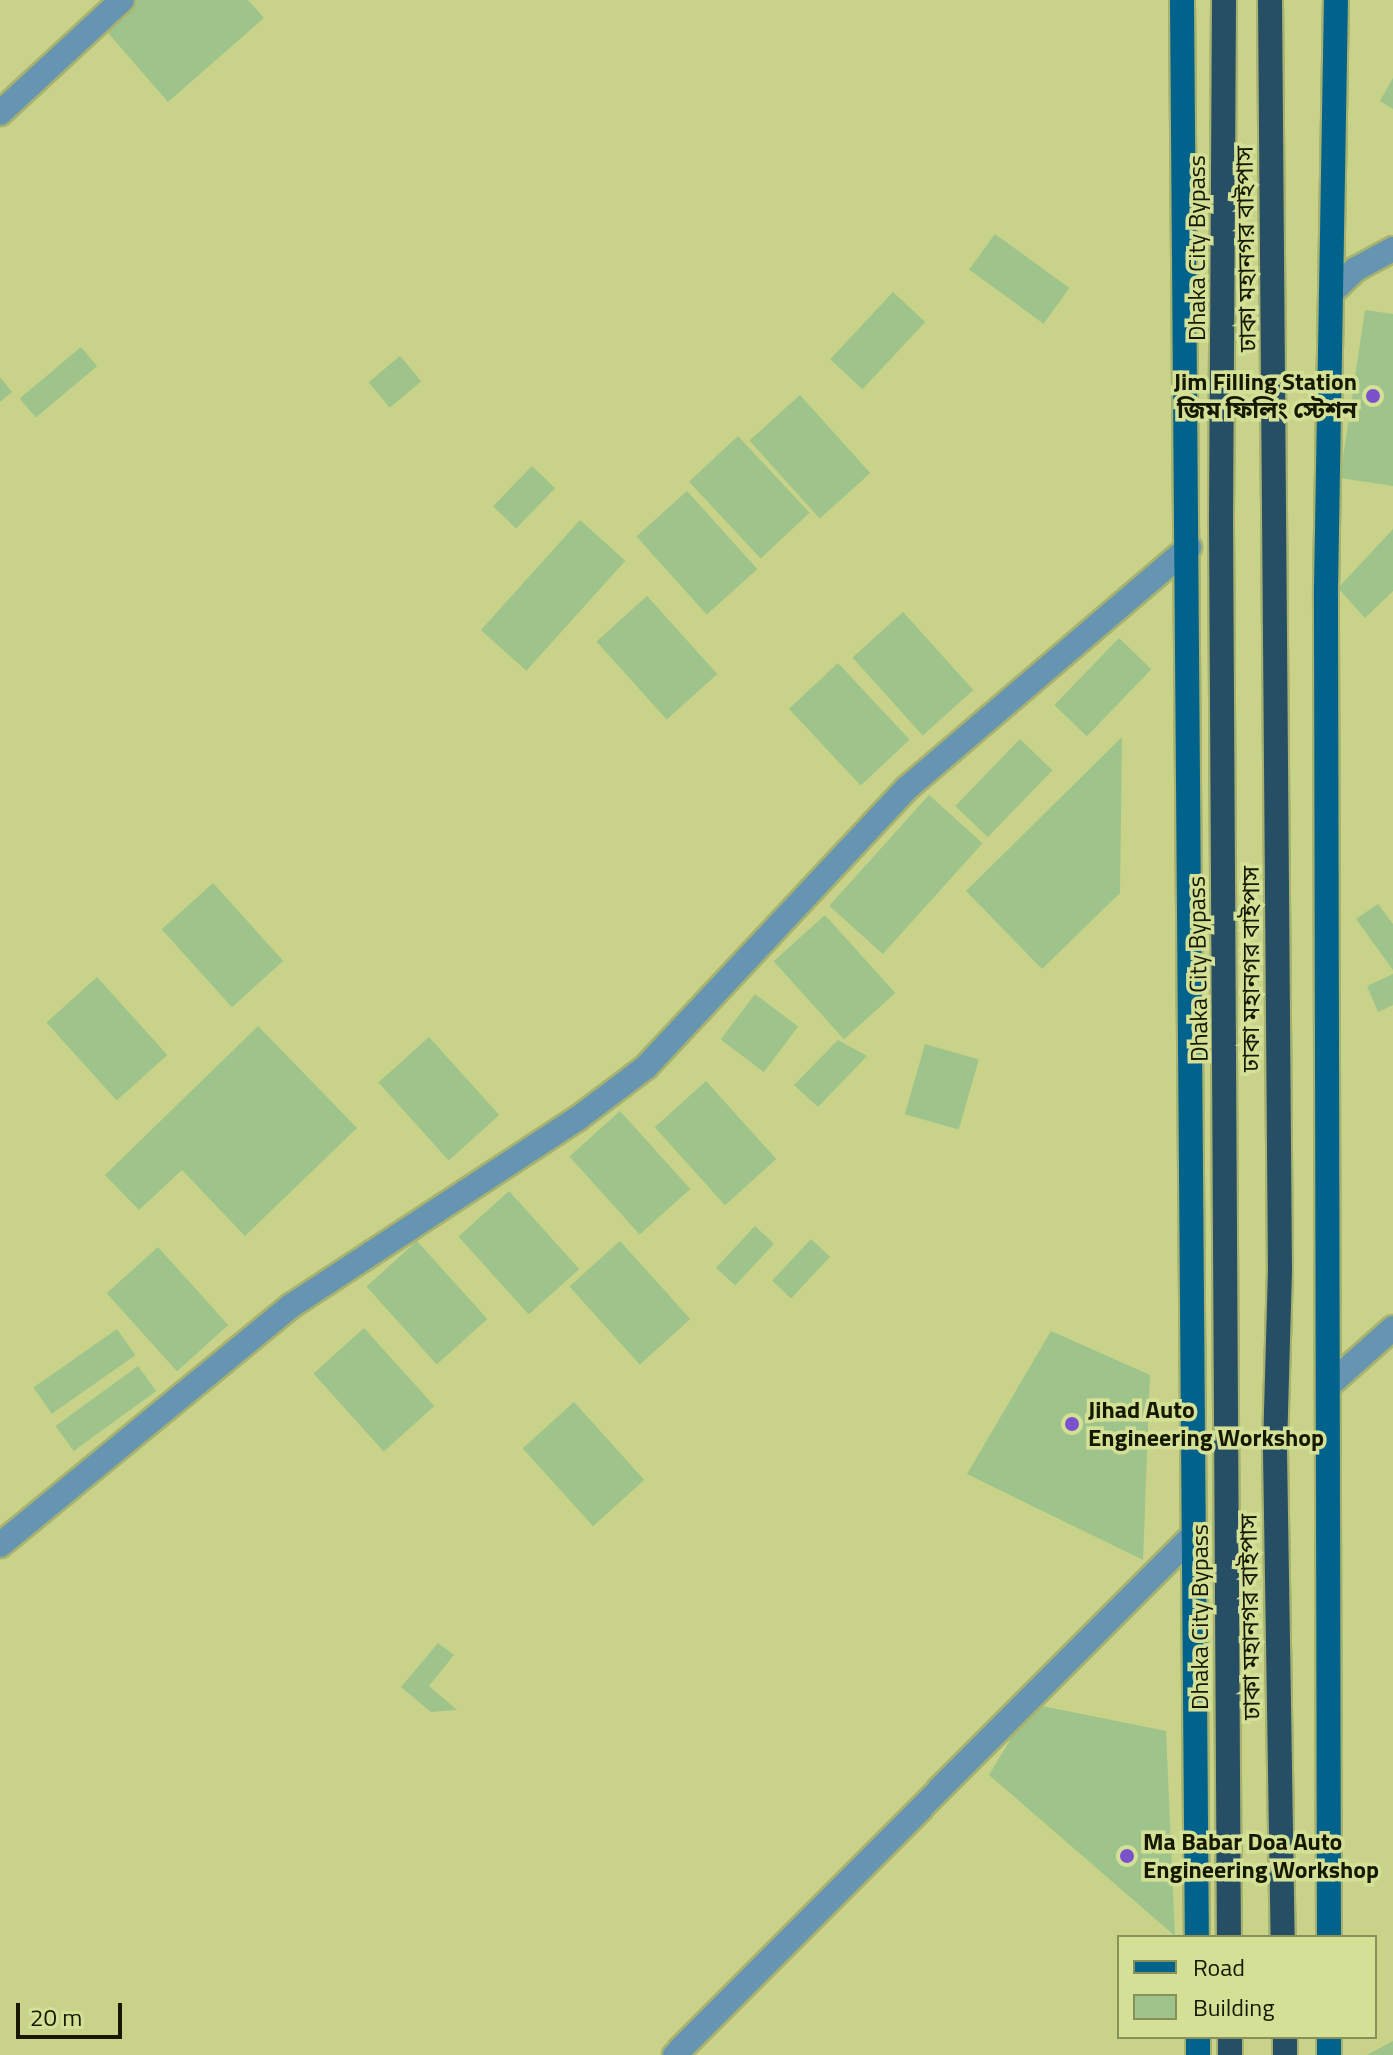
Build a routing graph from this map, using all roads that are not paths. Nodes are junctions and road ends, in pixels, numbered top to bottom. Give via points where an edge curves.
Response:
1 (122, 0) edge
2 (1182, 0) edge
3 (1224, 0) edge
4 (1270, 0) edge
5 (1336, 0) edge
6 (0, 113) edge
7 (1393, 249) edge
8 (1334, 290) junction
9 (1189, 547) junction
10 (1393, 1328) edge
11 (1328, 1386) junction
12 (1191, 1537) junction
13 (0, 1545) edge
14 (1197, 1935) edge
15 (1229, 1935) edge
16 (1283, 1935) edge
17 (1329, 1935) edge
18 (675, 2055) edge

1 - 6 street
2 - 9 main road
3 - 15 highway, Dhaka City Bypass via 1221,521
4 - 16 highway, ঢাকা মহানগর বাইপাস via 1280,1269 1275,1451
5 - 8 main road
7 - 8 street via 1356,269
8 - 11 main road via 1326,588
9 - 12 main road
9 - 13 street via 907,788 646,1067 577,1119 291,1306
10 - 11 street
11 - 17 main road
12 - 14 main road
12 - 18 street

